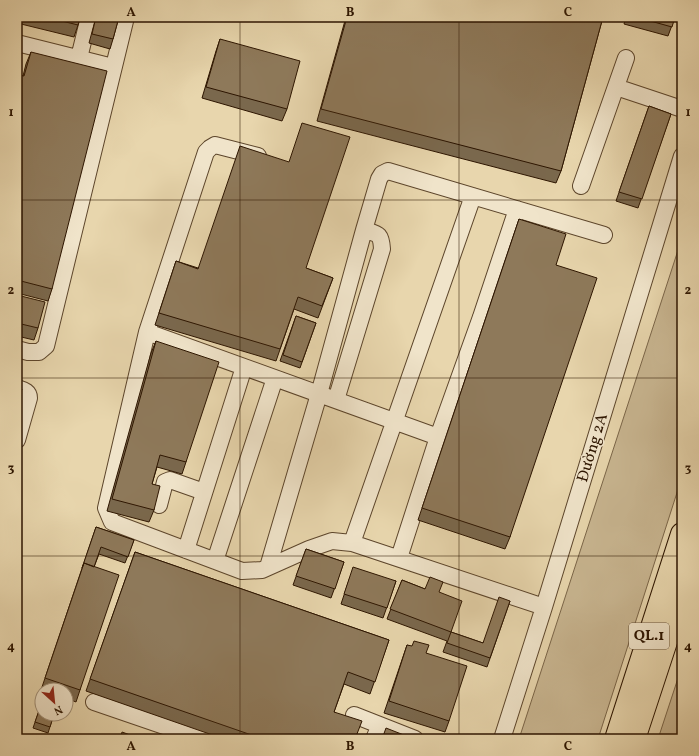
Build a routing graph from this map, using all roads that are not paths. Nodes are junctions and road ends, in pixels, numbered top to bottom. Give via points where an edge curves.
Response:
1 (89, 17) edge
2 (126, 17) edge
3 (17, 43) edge
4 (78, 58) junction
5 (626, 58) dead end
6 (113, 67) junction
7 (616, 87) junction
8 (682, 109) edge
9 (682, 156) edge
10 (273, 160) edge
11 (581, 186) dead end
12 (473, 196) junction
13 (517, 209) junction
14 (364, 230) junction
15 (604, 235) dead end
16 (147, 332) junction
17 (17, 349) edge
18 (244, 367) junction
19 (275, 378) junction
20 (17, 388) edge
21 (320, 394) junction
22 (336, 400) junction
23 (395, 421) junction
24 (438, 437) junction
25 (17, 440) edge
26 (204, 492) junction
27 (159, 505) edge
28 (682, 534) edge
29 (352, 542) junction
30 (186, 550) junction
31 (399, 558) junction
32 (215, 561) junction
33 (268, 567) junction
34 (682, 593) edge
35 (544, 607) junction
36 (94, 702) dead end
37 (354, 715) dead end
38 (377, 732) edge
39 (202, 739) edge
40 (415, 739) edge
41 (502, 739) edge
42 (616, 739) edge
43 (634, 739) edge

1 - 4 street
2 - 6 street
3 - 4 street
4 - 6 street
5 - 7 street
6 - 17 street via 47,307 46,346 39,352
7 - 8 street
7 - 11 street
9 - 35 street, Đường 2A
10 - 16 street via 215,145 206,152
12 - 13 street
12 - 14 street via 388,171 379,179
12 - 23 street
13 - 15 street
13 - 24 street
14 - 21 street
14 - 22 street via 378,234 382,239 382,249
16 - 18 street
16 - 30 street via 106,508 112,522
18 - 19 street
18 - 26 street
19 - 21 street
19 - 32 street
20 - 25 street via 27,392 29,398
21 - 22 street
21 - 33 street
22 - 23 street
23 - 24 street
23 - 29 street
24 - 31 street
26 - 27 street via 170,480 165,482
26 - 30 street
28 - 42 highway, QL.1
29 - 31 street
29 - 33 street via 332,541
30 - 32 street
31 - 35 street
32 - 33 street via 242,571 262,570
34 - 43 highway, QL.1
35 - 41 street, Đường 2A
36 - 39 street
37 - 38 street
38 - 40 street

